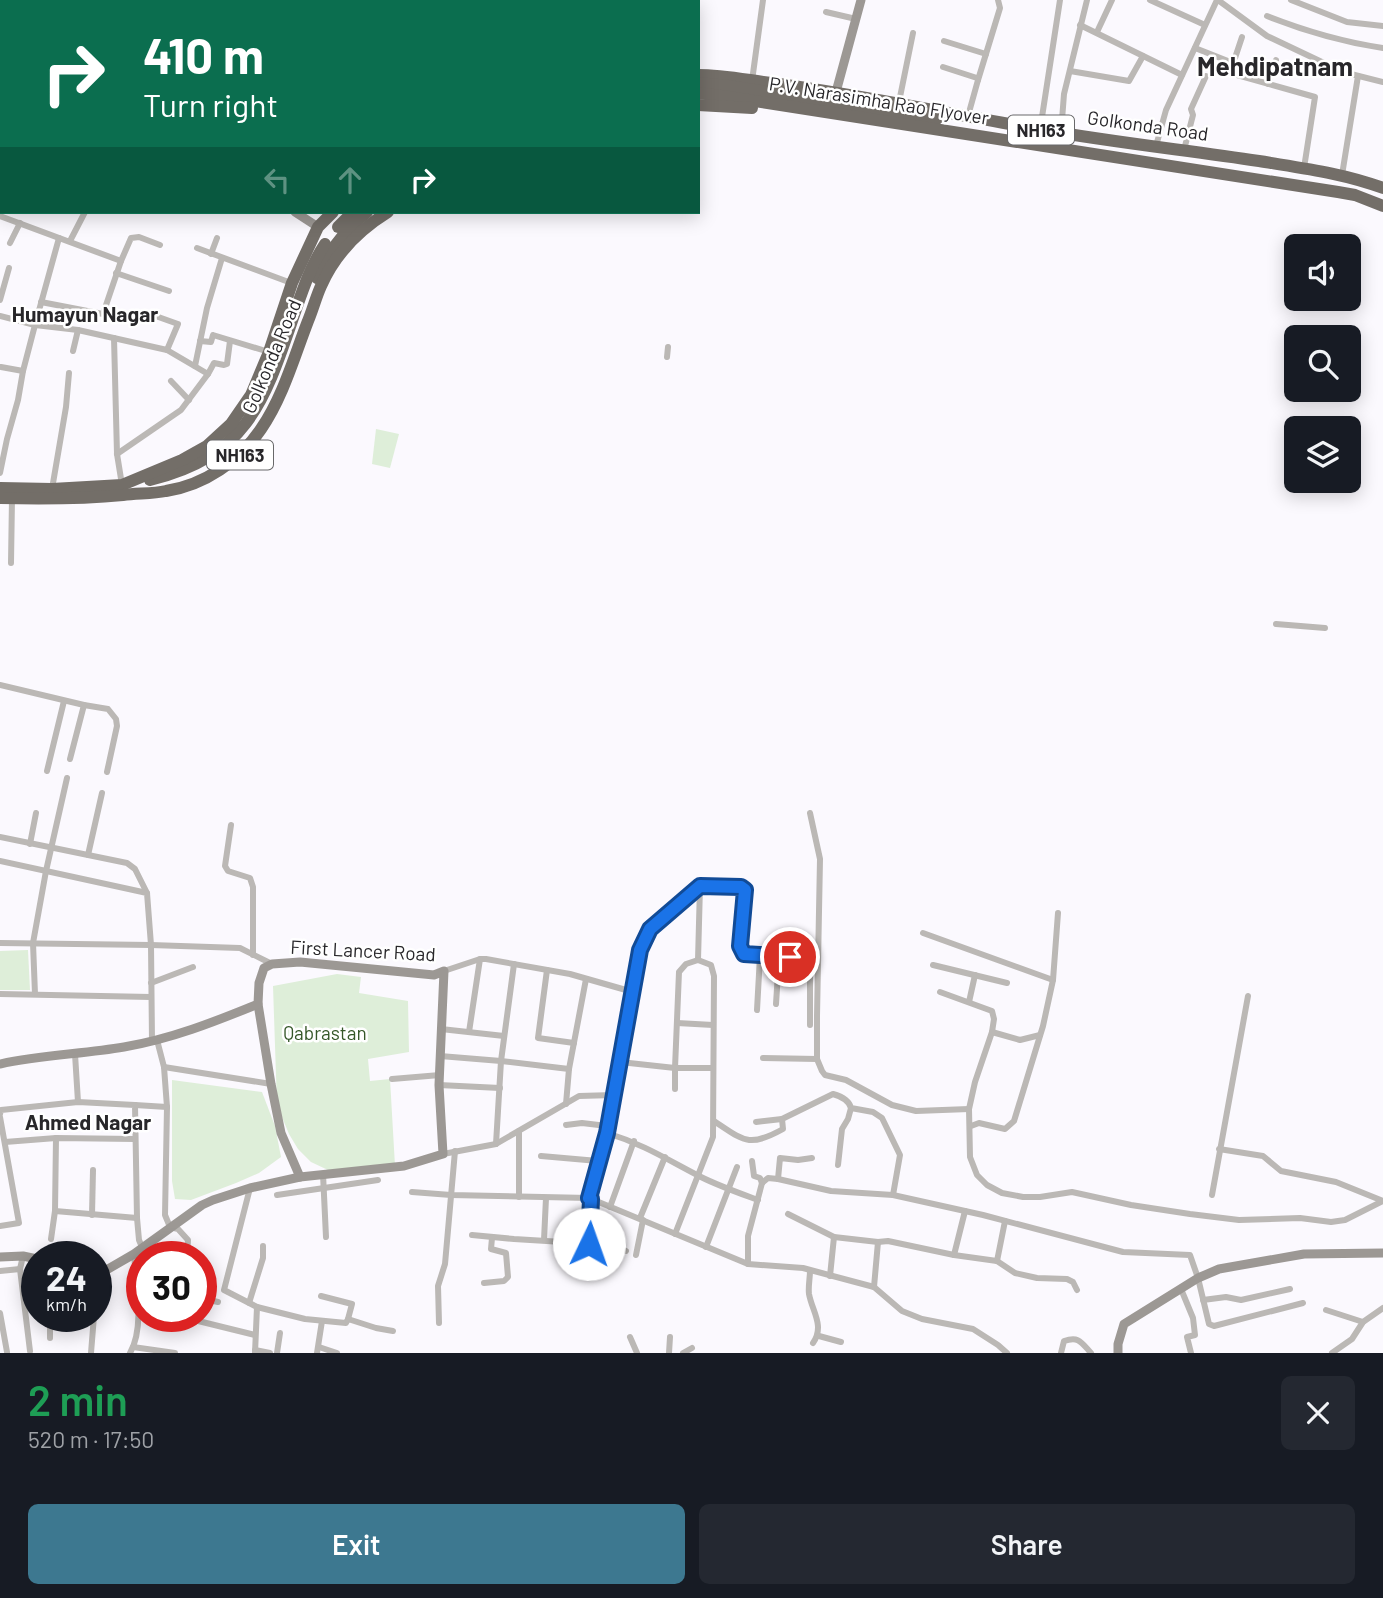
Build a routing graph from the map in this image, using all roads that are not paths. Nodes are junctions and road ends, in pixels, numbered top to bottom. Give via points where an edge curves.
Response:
1 (763, 0) edge
2 (862, 0) edge
3 (998, 0) edge
4 (1060, 0) edge
5 (1087, 0) edge
6 (1112, 0) edge
7 (1150, 0) edge
8 (1218, 0) edge
9 (1290, 0) edge
10 (1318, 0) edge
11 (1163, 3) edge
12 (1315, 10) junction
13 (825, 12) dead end
14 (1267, 16) dead end
15 (856, 19) junction
16 (1080, 25) junction
17 (1205, 25) junction
18 (1383, 26) edge
19 (1097, 32) junction
20 (913, 33) dead end
21 (1242, 37) dead end
22 (944, 41) dead end
23 (1195, 48) junction
24 (1383, 48) edge
25 (986, 54) junction
26 (1143, 56) junction
27 (1276, 60) dead end
28 (1233, 63) junction
29 (943, 67) dead end
30 (1069, 71) junction
31 (700, 75) edge
32 (1182, 75) junction
33 (1206, 76) dead end
34 (1358, 76) junction
35 (978, 80) junction
36 (752, 81) junction
37 (1383, 82) edge
38 (700, 83) edge
39 (1268, 84) junction
40 (836, 92) junction
41 (700, 93) edge
42 (899, 102) junction
43 (700, 105) edge
44 (968, 116) junction
45 (996, 121) junction
46 (1040, 130) junction
47 (1061, 133) junction
48 (992, 143) junction
49 (1156, 146) junction
50 (1184, 150) junction
51 (1258, 161) junction
52 (1303, 169) junction
53 (1342, 175) junction
54 (1254, 184) junction
55 (1383, 188) edge
56 (1383, 195) edge
57 (1383, 206) edge
58 (1383, 212) edge
59 (84, 214) edge
60 (307, 214) edge
61 (351, 214) edge
62 (364, 214) edge
63 (385, 214) edge
64 (0, 216) edge
65 (325, 217) edge
66 (20, 223) junction
67 (59, 238) junction
68 (217, 238) dead end
69 (70, 241) junction
70 (10, 243) dead end
71 (160, 244) dead end
72 (197, 248) dead end
73 (211, 254) junction
74 (222, 258) junction
75 (121, 261) junction
76 (9, 268) dead end
77 (116, 273) junction
78 (290, 289) junction
79 (169, 291) dead end
80 (0, 300) edge
81 (316, 300) junction
82 (41, 302) junction
83 (150, 314) dead end
84 (0, 316) edge
85 (35, 325) junction
86 (78, 330) junction
87 (114, 338) junction
88 (200, 341) junction
89 (230, 341) junction
90 (668, 347) dead end
91 (167, 350) junction
92 (74, 351) dead end
93 (268, 352) junction
94 (667, 357) dead end
95 (195, 366) junction
96 (1, 367) edge
97 (23, 371) junction
98 (69, 373) dead end
99 (208, 374) junction
100 (171, 381) dead end
101 (189, 400) junction
102 (3, 438) edge
103 (117, 454) junction
104 (200, 468) junction
105 (0, 473) edge
106 (0, 488) edge
107 (52, 489) junction
108 (125, 489) junction
109 (6, 498) edge
110 (11, 563) dead end
111 (1276, 624) dead end
112 (1325, 628) dead end
113 (0, 685) edge
114 (64, 701) junction
115 (83, 705) junction
116 (70, 759) dead end
117 (47, 771) dead end
118 (107, 772) dead end
119 (67, 778) dead end
120 (102, 793) dead end
121 (36, 813) dead end
122 (810, 813) dead end
123 (231, 825) dead end
124 (0, 837) edge
125 (30, 844) junction
126 (51, 848) junction
127 (88, 855) junction
128 (0, 861) edge
129 (46, 871) junction
130 (700, 886) junction
131 (147, 893) junction
132 (1058, 913) dead end
133 (792, 932) dead end
134 (922, 933) dead end
135 (0, 943) edge
136 (33, 943) junction
137 (151, 945) junction
138 (253, 955) junction
139 (760, 956) junction
140 (779, 957) junction
141 (790, 957) junction
142 (480, 959) junction
143 (698, 960) junction
144 (272, 964) junction
145 (514, 964) junction
146 (933, 965) dead end
147 (193, 967) dead end
148 (547, 970) junction
149 (444, 971) junction
150 (975, 975) junction
151 (586, 979) junction
152 (1053, 980) junction
153 (151, 983) junction
154 (1007, 983) dead end
155 (633, 992) junction
156 (940, 992) dead end
157 (0, 994) edge
158 (35, 994) junction
159 (1248, 996) dead end
160 (151, 997) junction
161 (970, 1002) junction
162 (258, 1004) junction
163 (776, 1004) dead end
164 (757, 1010) dead end
165 (677, 1023) junction
166 (713, 1025) junction
167 (810, 1025) dead end
168 (441, 1030) junction
169 (469, 1032) junction
170 (992, 1032) junction
171 (1040, 1035) junction
172 (504, 1036) junction
173 (155, 1040) junction
174 (574, 1043) junction
175 (75, 1054) junction
176 (440, 1056) junction
177 (763, 1058) dead end
178 (817, 1059) junction
179 (501, 1061) junction
180 (620, 1062) junction
181 (0, 1065) edge
182 (164, 1067) junction
183 (675, 1068) junction
184 (713, 1068) junction
185 (569, 1069) junction
186 (392, 1079) dead end
187 (439, 1080) junction
188 (271, 1084) junction
189 (500, 1088) junction
190 (675, 1089) dead end
191 (614, 1096) junction
192 (78, 1102) junction
193 (566, 1104) junction
194 (135, 1105) junction
195 (850, 1105) junction
196 (167, 1107) junction
197 (970, 1109) junction
198 (0, 1115) edge
199 (782, 1119) junction
200 (756, 1122) dead end
201 (566, 1125) dead end
202 (713, 1125) junction
203 (971, 1126) junction
204 (607, 1129) junction
205 (519, 1131) junction
206 (56, 1138) junction
207 (135, 1139) junction
208 (634, 1142) junction
209 (5, 1143) junction
210 (496, 1144) junction
211 (1219, 1149) junction
212 (455, 1151) junction
213 (443, 1154) junction
214 (541, 1156) dead end
215 (665, 1157) junction
216 (812, 1158) dead end
217 (598, 1161) junction
218 (752, 1161) dead end
219 (838, 1165) dead end
220 (737, 1167) dead end
221 (93, 1171) dead end
222 (323, 1174) junction
223 (699, 1175) junction
224 (300, 1177) junction
225 (778, 1179) junction
226 (378, 1180) dead end
227 (762, 1182) junction
228 (250, 1188) junction
229 (322, 1188) junction
230 (729, 1189) junction
231 (412, 1192) dead end
232 (277, 1195) dead end
233 (451, 1195) junction
234 (893, 1195) junction
235 (1212, 1195) dead end
236 (519, 1197) junction
237 (546, 1198) junction
238 (590, 1199) junction
239 (758, 1200) junction
240 (1383, 1201) edge
241 (610, 1207) junction
242 (55, 1211) junction
243 (965, 1211) junction
244 (788, 1214) dead end
245 (92, 1215) junction
246 (137, 1218) junction
247 (642, 1219) junction
248 (1006, 1221) junction
249 (0, 1226) edge
250 (170, 1227) junction
251 (675, 1234) junction
252 (472, 1235) dead end
253 (326, 1237) dead end
254 (492, 1237) junction
255 (834, 1237) junction
256 (51, 1239) dead end
257 (544, 1240) junction
258 (139, 1241) edge
259 (150, 1241) edge
260 (188, 1241) edge
261 (878, 1242) junction
262 (589, 1244) junction
263 (263, 1246) dead end
264 (706, 1247) junction
265 (626, 1251) dead end
266 (1383, 1253) edge
267 (636, 1255) dead end
268 (954, 1255) junction
269 (21, 1256) edge
270 (0, 1257) edge
271 (997, 1261) junction
272 (748, 1264) junction
273 (21, 1265) edge
274 (20, 1269) junction
275 (0, 1271) edge
276 (810, 1271) junction
277 (830, 1276) junction
278 (1198, 1278) junction
279 (484, 1283) dead end
280 (874, 1287) junction
281 (1181, 1289) junction
282 (1290, 1289) dead end
283 (1077, 1290) dead end
284 (321, 1296) dead end
285 (1203, 1300) junction
286 (249, 1303) junction
287 (1303, 1303) dead end
288 (257, 1307) junction
289 (1383, 1308) edge
290 (1326, 1310) dead end
291 (0, 1313) edge
292 (348, 1319) junction
293 (322, 1321) junction
294 (1363, 1322) junction
295 (439, 1323) dead end
296 (217, 1326) edge
297 (393, 1331) dead end
298 (50, 1332) edge
299 (93, 1332) edge
300 (136, 1332) edge
301 (280, 1333) dead end
302 (255, 1335) junction
303 (630, 1336) dead end
304 (670, 1336) dead end
305 (819, 1336) junction
306 (50, 1338) dead end
307 (841, 1342) dead end
308 (813, 1343) dead end
309 (692, 1348) dead end
310 (1118, 1349) edge
311 (131, 1350) edge
312 (318, 1350) edge
313 (30, 1351) dead end
314 (146, 1351) edge
315 (255, 1351) edge
316 (7, 1352) edge
317 (91, 1353) edge
318 (175, 1353) edge
319 (270, 1353) edge
320 (276, 1353) edge
321 (337, 1353) edge
322 (637, 1353) edge
323 (669, 1353) edge
324 (683, 1353) edge
325 (1007, 1353) edge
326 (1061, 1353) edge
327 (1090, 1353) edge
328 (1109, 1353) edge
329 (1191, 1353) edge
330 (1332, 1353) edge

1 - 36 street
2 - 15 street
3 - 25 street via 1000,8
4 - 46 street
5 - 16 street
6 - 19 street
7 - 11 street
8 - 17 street
8 - 34 street via 1267,36
9 - 12 street
10 - 12 street
11 - 17 street
12 - 18 street via 1347,22
13 - 15 street
14 - 24 street via 1302,30
15 - 40 street
16 - 19 street
16 - 30 street
17 - 23 street
19 - 26 street
20 - 42 street
21 - 28 street
22 - 25 street
23 - 28 street
23 - 32 street
25 - 35 street
26 - 30 street via 1129,81
26 - 32 street
27 - 39 street
28 - 39 street via 1230,73
29 - 35 street
30 - 47 street
31 - 36 highway, Golkonda Road / NH163
32 - 49 street
33 - 50 street via 1191,109
34 - 37 street
34 - 53 street
35 - 44 street
36 - 40 highway, Golkonda Road / NH163
38 - 56 highway, P.V. Narasimha Rao Flyover via 1339,183
39 - 52 street via 1315,97
40 - 42 highway, Golkonda Road / NH163
41 - 57 highway, P.V. Narasimha Rao Flyover via 1338,192
42 - 44 highway, Golkonda Road / NH163
43 - 48 highway, NH163 via 736,106
44 - 45 highway, Golkonda Road / NH163
45 - 46 highway, Golkonda Road / NH163
45 - 48 highway
46 - 47 highway, Golkonda Road / NH163
47 - 49 highway, Golkonda Road / NH163
48 - 54 highway, NH163
49 - 50 highway, Golkonda Road / NH163
50 - 51 highway, Golkonda Road / NH163
51 - 52 highway, Golkonda Road / NH163
51 - 54 highway
52 - 53 highway, Golkonda Road / NH163
53 - 55 highway, Golkonda Road / NH163
54 - 58 highway, NH163 via 1348,199
59 - 69 street
60 - 65 street
61 - 104 highway via 313,264 260,404
62 - 104 highway via 351,224 325,260 267,408 232,451
63 - 81 highway, Golkonda Road / NH163 via 340,254
64 - 66 street
65 - 78 highway, Golkonda Road / NH163
66 - 67 street
66 - 70 street
67 - 69 street
67 - 82 street
68 - 73 street
69 - 75 street
71 - 75 street via 131,238
72 - 73 street
73 - 74 street
74 - 78 street
74 - 88 street
75 - 77 street
76 - 80 street
77 - 79 street
77 - 82 street via 103,314
78 - 81 highway
78 - 93 highway, Golkonda Road / NH163
81 - 108 highway, Golkonda Road / NH163 via 275,405 239,456 187,486 165,492
82 - 85 street
83 - 91 street via 178,324
84 - 85 street
85 - 86 street
85 - 97 street
86 - 87 street
86 - 92 street
87 - 91 street
87 - 103 street
88 - 89 street via 211,342 213,335
88 - 95 street
89 - 93 street
89 - 99 street via 227,363 214,363
90 - 94 street
91 - 95 street
93 - 108 highway, Golkonda Road / NH163 via 251,395 231,424 207,446
95 - 99 street
96 - 97 street
97 - 102 street via 18,400
98 - 107 street
99 - 101 street
100 - 101 street
101 - 103 street
102 - 105 street
103 - 108 street
104 - 108 highway
106 - 107 highway, Golkonda Road / NH163
107 - 108 highway, Golkonda Road / NH163
108 - 109 highway, Golkonda Road / NH163 via 44,500
109 - 110 street
111 - 112 street
113 - 114 street
114 - 115 street
114 - 117 street
115 - 116 street
115 - 118 street via 108,709 116,719
119 - 126 street
120 - 127 street
121 - 125 street
122 - 178 street via 820,867
123 - 138 street via 225,866 250,878 253,887
124 - 125 street
125 - 126 street
126 - 127 street
126 - 129 street
127 - 131 street via 127,863
128 - 129 street
129 - 131 street
129 - 136 street
130 - 139 street via 745,890 740,946 744,954
130 - 143 street
130 - 155 street via 650,929 640,950
131 - 137 street
132 - 152 street
133 - 141 street
134 - 152 street
135 - 136 street
136 - 137 street
136 - 158 street
137 - 138 street via 240,948
137 - 153 street
138 - 144 street
139 - 140 street
139 - 164 street
140 - 141 street
140 - 163 street
141 - 167 street via 810,962
142 - 145 street, First Lancer Road
142 - 149 street, First Lancer Road
142 - 169 street
143 - 165 street via 679,971
143 - 166 street via 710,965 714,976
144 - 149 street, First Lancer Road via 300,962 434,975
144 - 162 street, First Lancer Road via 264,968
145 - 148 street, First Lancer Road
145 - 172 street
146 - 150 street
147 - 153 street
148 - 151 street, First Lancer Road
148 - 174 street via 538,1038
149 - 168 street
150 - 154 street
150 - 161 street
151 - 155 street, First Lancer Road
151 - 174 street
152 - 171 street
153 - 160 street
155 - 180 street
156 - 161 street
157 - 158 street
158 - 160 street
159 - 211 street
160 - 173 street
161 - 170 street via 992,1011
162 - 173 street
162 - 188 street
165 - 166 street
165 - 183 street
166 - 184 street
168 - 169 street
168 - 176 street
169 - 172 street
170 - 171 street via 1020,1040
170 - 197 street
171 - 203 street via 1014,1121 1005,1129 979,1123
172 - 179 street
173 - 175 street
173 - 182 street
174 - 185 street
175 - 181 street
175 - 192 street
176 - 179 street
176 - 187 street
177 - 178 street
178 - 197 street via 825,1075 846,1080 892,1105 916,1111
179 - 185 street
179 - 189 street
180 - 183 street
180 - 191 street
182 - 188 street
182 - 196 street
183 - 184 street
183 - 190 street
184 - 202 street
185 - 193 street
186 - 187 street
187 - 189 street
187 - 213 street
188 - 224 street via 281,1133
189 - 210 street
191 - 193 street via 579,1096
191 - 204 street
192 - 194 street
192 - 198 street via 1,1110
193 - 205 street
194 - 196 street
194 - 207 street
195 - 199 street via 833,1094
195 - 219 street
195 - 234 street via 882,1118 900,1155
196 - 250 street via 165,1215
197 - 203 street
198 - 209 street
199 - 200 street
199 - 202 street via 783,1129 751,1141
201 - 204 street via 582,1123
202 - 223 street
203 - 240 street via 970,1157 977,1175 1002,1193 1023,1197 1072,1192 1239,1220 1331,1222
204 - 208 street
204 - 217 street
205 - 210 street
205 - 236 street
206 - 207 street
206 - 209 street
206 - 242 street
207 - 246 street
208 - 215 street
208 - 241 street
209 - 249 street via 19,1223
210 - 212 street
211 - 235 street
211 - 240 street via 1263,1156 1281,1171 1336,1182
212 - 213 street
212 - 233 street
213 - 222 street via 404,1166
214 - 217 street
215 - 223 street
215 - 247 street
216 - 225 street via 780,1158
217 - 238 street
218 - 227 street via 754,1176
220 - 230 street
221 - 245 street
222 - 224 street
222 - 229 street
223 - 230 street
223 - 251 street
224 - 228 street
225 - 227 street
225 - 234 street via 831,1191
226 - 229 street
227 - 239 street
228 - 250 street via 213,1199
228 - 286 street via 224,1290
229 - 232 street
229 - 253 street
230 - 239 street
230 - 264 street
231 - 233 street
233 - 236 street
233 - 295 street via 445,1264 438,1286
234 - 243 street
236 - 237 street
237 - 238 street
237 - 257 street
238 - 241 street
238 - 262 street
239 - 272 street via 748,1237
241 - 247 street
242 - 245 street
242 - 256 street
243 - 248 street
243 - 268 street
244 - 255 street
245 - 246 street
246 - 258 street
247 - 251 street
247 - 267 street
248 - 271 street
248 - 278 street via 1123,1252 1190,1255
250 - 259 street
250 - 260 street
251 - 264 street
252 - 254 street
254 - 257 street
254 - 279 street via 491,1249 506,1253 508,1277
255 - 261 street
255 - 277 street
257 - 262 street
261 - 268 street
261 - 280 street
262 - 265 street
263 - 286 street
264 - 272 street
266 - 278 street via 1304,1254 1219,1269
268 - 271 street
269 - 270 street
271 - 283 street via 1015,1273 1067,1279
272 - 276 street
273 - 274 street
274 - 275 street
274 - 313 street
276 - 277 street
276 - 305 street via 809,1292
277 - 280 street
278 - 281 street
278 - 285 street
280 - 325 street via 902,1311 973,1329
281 - 310 street via 1124,1324
281 - 329 street via 1193,1318 1195,1335 1187,1336
282 - 285 street via 1241,1300
284 - 292 street via 352,1304
285 - 287 street via 1213,1326
286 - 288 street
288 - 293 street
288 - 302 street
289 - 294 street
290 - 294 street
291 - 316 street
292 - 293 street via 346,1323
292 - 297 street
293 - 312 street
294 - 330 street via 1352,1339
296 - 302 street
298 - 306 street
299 - 317 street
300 - 311 street
301 - 320 street
302 - 315 street
303 - 322 street
304 - 323 street
305 - 307 street
305 - 308 street
309 - 324 street
310 - 328 street
311 - 314 street
312 - 321 street
314 - 318 street
315 - 319 street
326 - 327 street via 1064,1341 1072,1338

